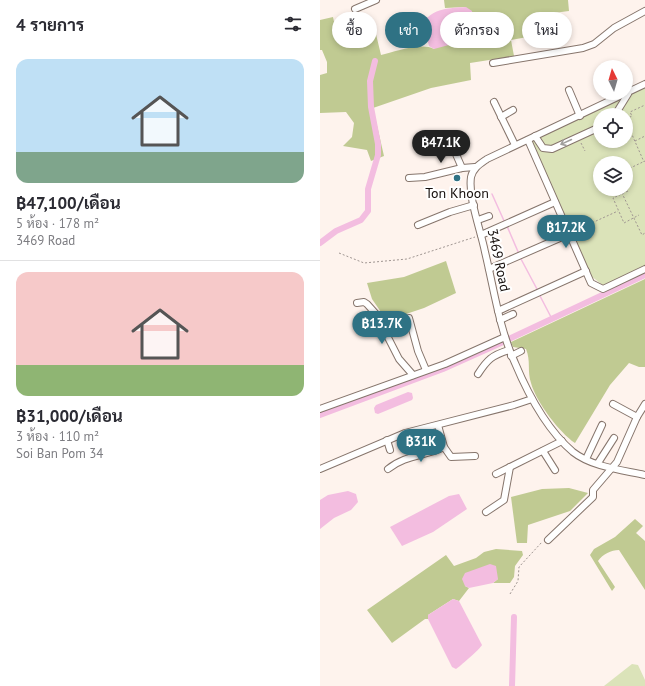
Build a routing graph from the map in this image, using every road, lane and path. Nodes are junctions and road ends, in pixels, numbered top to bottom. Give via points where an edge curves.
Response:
1 (376, 0) edge
2 (355, 9) dead end
3 (645, 11) edge
4 (494, 63) dead end
5 (645, 84) edge
6 (569, 90) dead end
7 (633, 91) edge
8 (615, 100) edge
9 (494, 102) dead end
10 (645, 105) edge
11 (513, 110) dead end
12 (633, 111) edge
13 (580, 116) junction
14 (501, 117) junction
15 (593, 130) edge
16 (535, 136) junction
17 (645, 136) edge
18 (578, 137) junction
19 (528, 140) junction
20 (634, 141) joint
21 (515, 145) junction
22 (585, 151) dead end
23 (455, 152) dead end
24 (644, 162) edge
25 (476, 167) junction
26 (633, 167) edge
27 (462, 168) junction
28 (409, 178) dead end
29 (617, 196) edge
30 (623, 196) edge
31 (555, 202) junction
32 (474, 205) junction
33 (618, 210) junction
34 (639, 215) dead end
35 (489, 216) dead end
36 (634, 218) junction
37 (478, 220) junction
38 (418, 225) dead end
39 (571, 233) junction
40 (645, 233) edge
41 (481, 234) junction
42 (340, 253) dead end
43 (489, 269) junction
44 (645, 269) edge
45 (586, 271) junction
46 (357, 304) dead end
47 (498, 311) junction
48 (513, 314) dead end
49 (409, 318) dead end
50 (500, 320) junction
51 (505, 337) junction
52 (521, 351) dead end
53 (510, 353) junction
54 (426, 370) junction
55 (478, 374) dead end
56 (413, 375) junction
57 (532, 399) junction
58 (613, 404) dead end
59 (645, 404) edge
60 (320, 409) edge
61 (637, 417) junction
62 (438, 425) junction
63 (602, 425) dead end
64 (614, 438) dead end
65 (387, 440) junction
66 (562, 441) junction
67 (444, 447) junction
68 (390, 450) dead end
69 (543, 451) junction
70 (475, 456) dead end
71 (586, 459) junction
72 (598, 463) junction
73 (510, 467) junction
74 (613, 468) junction
75 (320, 469) edge
76 (388, 469) dead end
77 (555, 470) dead end
78 (496, 474) dead end
79 (645, 475) edge
80 (486, 512) dead end
81 (548, 540) dead end

1 - 2 street
3 - 4 street via 614,28 594,44 583,48
5 - 7 street
6 - 13 street
8 - 13 street
9 - 14 street
10 - 12 path
11 - 14 street
13 - 16 street
14 - 21 street
15 - 18 street
18 -> 16 street via 552,149 543,148
16 - 19 street
17 - 20 path
18 - 22 path
19 - 21 street
19 - 31 street
20 - 24 path
21 - 25 street
23 - 27 street
24 - 26 path
25 - 27 street
25 - 32 street, 3469 Road via 472,177
27 - 28 street
29 - 33 path via 613,198
30 - 36 path
31 - 39 street
31 - 41 street
32 - 37 street, 3469 Road
32 - 38 street
33 - 36 path via 624,223
33 - 39 path
34 - 36 path
35 - 37 street
36 - 40 path via 642,234
37 - 41 street, 3469 Road
39 - 43 street
39 - 45 street
41 - 42 path via 407,258 364,263
41 - 43 street, 3469 Road
43 - 47 street, 3469 Road
44 - 45 street via 603,289 591,283
45 - 47 street
46 - 56 street via 364,302 376,314 400,359
47 - 50 street, 3469 Road
48 - 50 street
49 - 54 street
50 - 51 street, 3469 Road
51 - 53 street, 3469 Road
51 - 54 street
52 - 53 street
53 - 55 street via 498,353 487,360
53 - 57 street, 3469 Road
54 - 56 street
56 - 60 street
57 - 62 street
57 - 66 street, 3469 Road
58 - 61 street
59 - 61 street
61 - 74 street
62 - 65 street
62 - 67 street
63 - 71 street
64 - 72 street
65 - 68 street
65 - 75 street
66 - 69 street
66 - 71 street, 3469 Road
67 - 70 street via 451,457
67 - 76 street via 410,457
69 - 73 street
69 - 77 street
71 - 72 street, 3469 Road
72 - 74 street, 3469 Road
73 - 78 street
73 - 80 street via 504,500
74 - 79 street, 3469 Road
74 - 81 street via 593,490 593,497

